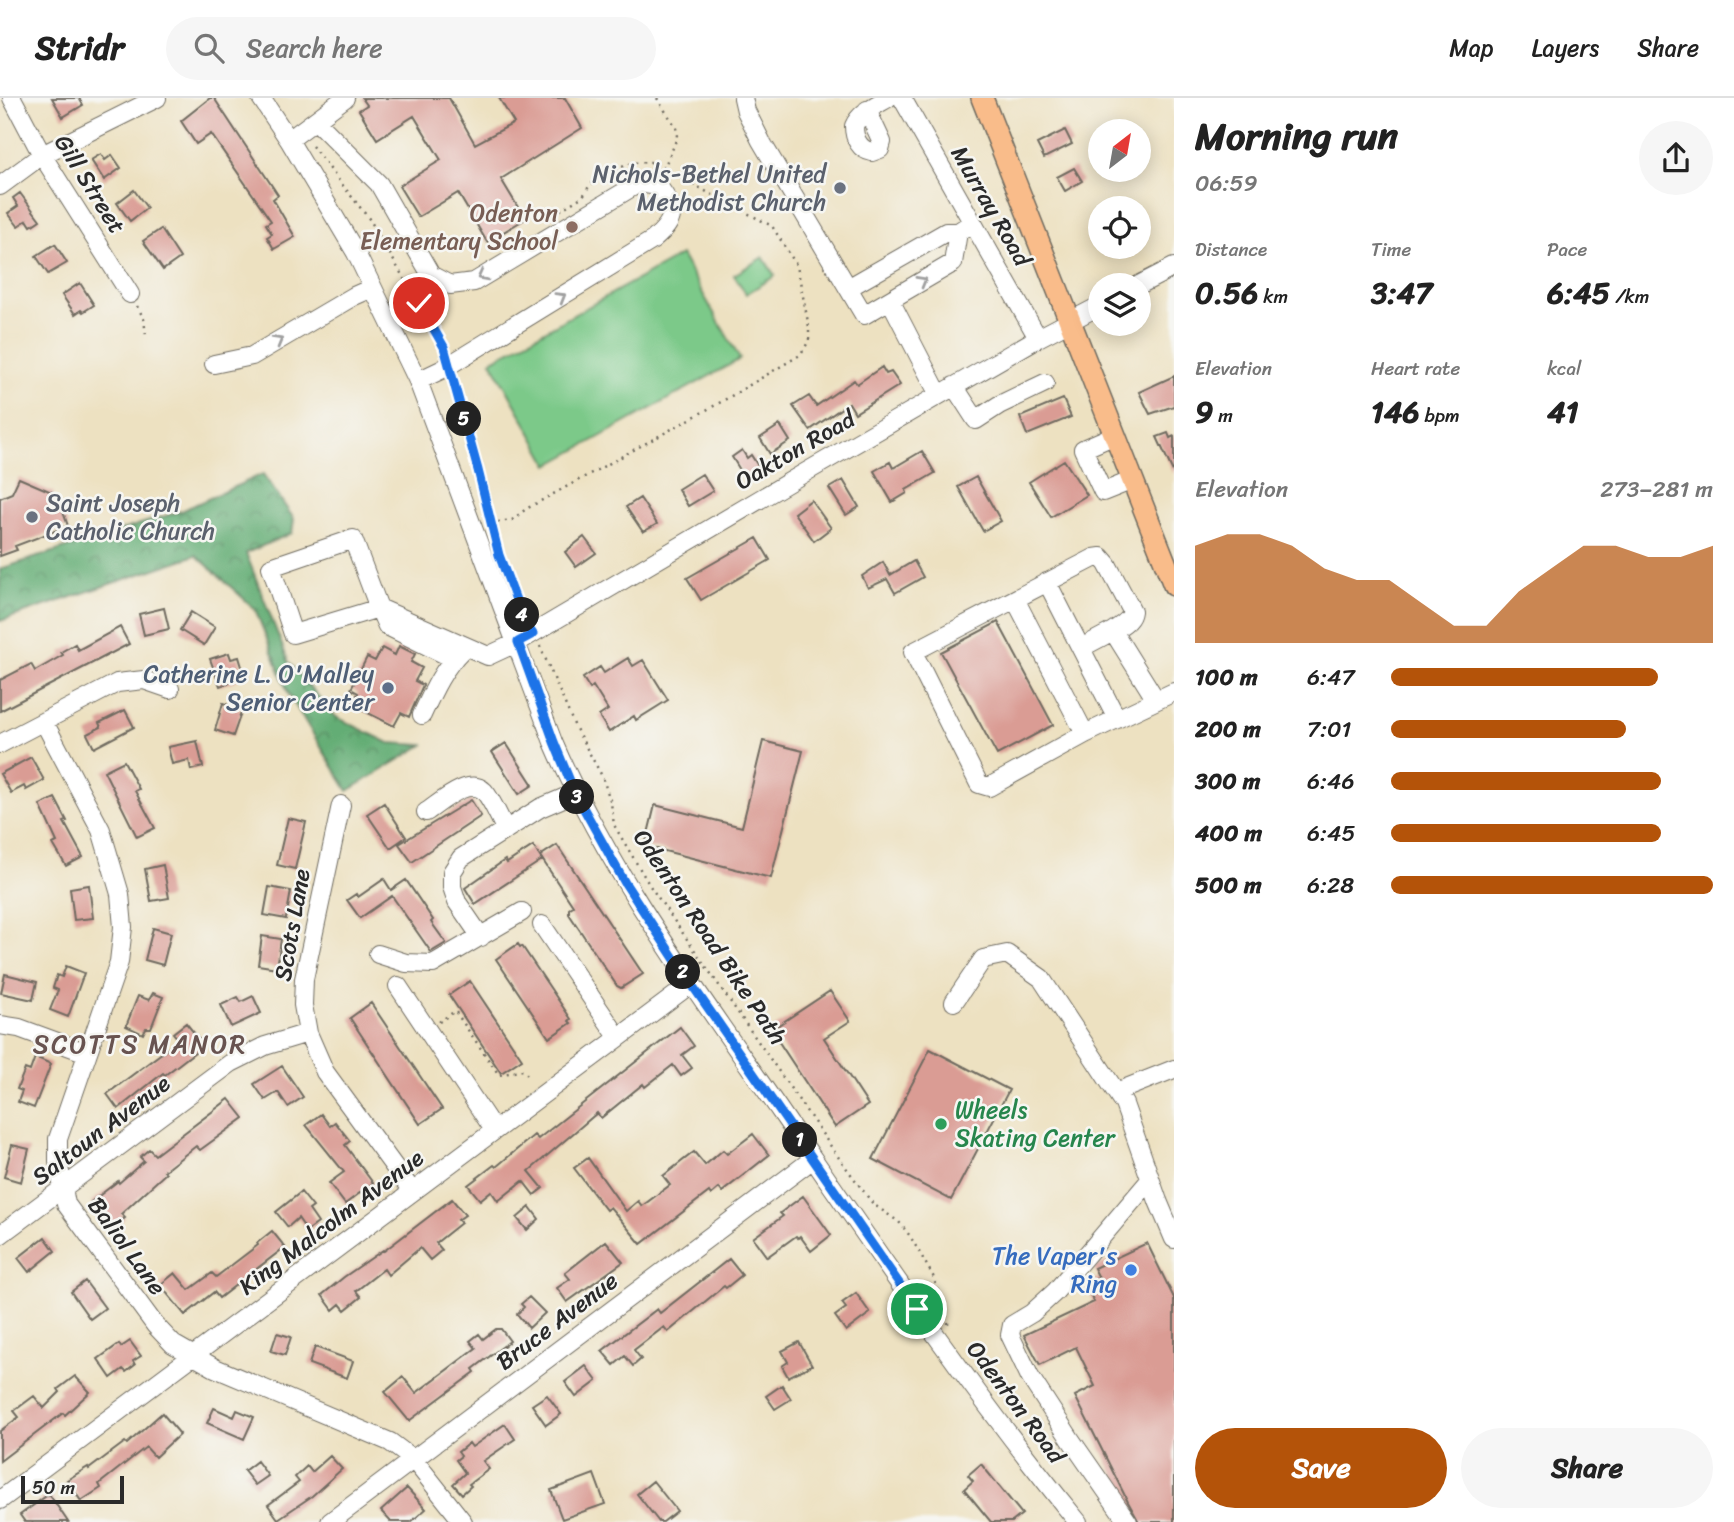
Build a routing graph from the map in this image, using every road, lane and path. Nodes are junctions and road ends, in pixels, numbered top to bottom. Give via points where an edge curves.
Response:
1 (12, 98) edge
2 (157, 98) edge
3 (261, 98) edge
4 (345, 98) edge
5 (657, 98) edge
6 (743, 98) edge
7 (982, 98) edge
8 (902, 99) edge
9 (867, 110) dead end
10 (302, 130) junction
11 (43, 155) junction
12 (664, 167) junction
13 (0, 186) edge
14 (551, 216) dead end
15 (965, 227) junction
16 (1174, 267) edge
17 (1151, 279) edge
18 (372, 288) junction
19 (848, 288) junction
20 (130, 294) joint
21 (890, 300) junction
22 (1088, 311) edge
23 (1070, 320) junction
24 (146, 336) dead end
25 (1038, 338) junction
26 (214, 364) dead end
27 (449, 365) junction
28 (418, 381) junction
29 (1045, 383) dead end
30 (946, 390) junction
31 (1115, 435) junction
32 (1133, 480) junction
33 (491, 523) junction
34 (496, 544) dead end
35 (1047, 582) junction
36 (1174, 585) edge
37 (1015, 598) junction
38 (379, 608) junction
39 (1113, 631) junction
40 (525, 638) junction
41 (1081, 648) junction
42 (460, 652) junction
43 (170, 689) dead end
44 (1174, 692) edge
45 (1156, 700) junction
46 (422, 715) dead end
47 (1117, 719) junction
48 (44, 722) junction
49 (1085, 734) junction
50 (0, 744) edge
51 (575, 793) junction
52 (341, 805) dead end
53 (426, 812) dead end
54 (506, 830) junction
55 (522, 912) dead end
56 (542, 925) dead end
57 (481, 937) junction
58 (378, 954) dead end
59 (692, 983) junction
60 (398, 986) dead end
61 (954, 1002) dead end
62 (0, 1026) edge
63 (427, 1030) junction
64 (308, 1032) junction
65 (618, 1037) junction
66 (87, 1053) junction
67 (1174, 1069) edge
68 (528, 1077) dead end
69 (1116, 1092) junction
70 (494, 1130) junction
71 (813, 1159) junction
72 (1150, 1180) junction
73 (64, 1188) junction
74 (412, 1191) junction
75 (0, 1235) edge
76 (1174, 1239) edge
77 (952, 1333) dead end
78 (193, 1357) junction
79 (414, 1460) junction
80 (0, 1500) edge
81 (330, 1522) edge
82 (463, 1522) edge
83 (1078, 1522) edge
84 (1128, 1522) edge

1 - 11 street, Gill Street
2 - 11 street
3 - 10 street, Odenton Road
4 - 10 street
5 - 12 path via 678,127 678,139
6 - 19 street via 761,141
7 - 23 main road
8 - 9 street
8 - 15 street, Murray Road
10 - 18 street, Odenton Road
10 - 27 path via 369,220 440,340
27 -> 10 street via 653,240 668,226 671,203 658,186 639,183 474,282 450,285 431,275 379,184
11 - 13 street
11 - 20 street, Gill Street
12 - 14 path via 650,162 619,168 598,178 583,196
12 - 33 path via 772,226 797,267 809,327 806,348 721,402 512,520
15 - 19 street via 946,232
21 -> 15 street via 953,263
15 - 25 street, Murray Road
16 - 17 street
26 -> 18 street via 252,356
18 - 28 street, Odenton Road
19 - 21 street via 864,315
20 - 24 path via 144,318
21 - 30 street
22 - 23 street, Oakton Road
23 - 25 street, Oakton Road
23 - 31 main road
25 - 30 street, Oakton Road
27 - 28 street
27 - 33 path
28 - 40 street, Odenton Road
29 - 30 street via 976,420
30 - 40 street, Oakton Road
31 - 32 main road
31 - 32 street via 1083,449 1103,492
32 - 36 main road
33 - 34 path
35 - 37 street
35 - 39 street via 1101,557 1132,611
35 - 41 street
37 - 49 street
37 - 49 street via 912,652 933,695 979,784 989,787
38 - 38 street via 353,539 271,567 293,634
38 - 42 street, Oakton Road
39 - 41 street
39 - 45 street
40 - 42 street, Oakton Road via 488,656
40 - 51 street, Odenton Road via 554,742
40 - 77 path, Odenton Road Bike Path via 602,776 614,825 650,886 873,1204 911,1236 933,1276
41 - 47 street
42 - 46 street via 436,684
43 - 48 street via 144,680 117,683
44 - 45 street
45 - 47 street
47 - 49 street
48 - 50 street
48 - 66 street, Baliol Lane via 101,830 120,894 123,927 118,962
51 - 54 street
51 - 59 street, Odenton Road via 625,883
52 - 64 street, Scots Lane via 304,979
53 - 54 street via 465,788 475,787 484,791
54 - 57 street via 461,858 452,872 457,902
55 - 57 street
56 - 65 street
57 - 58 street via 433,964 406,963
59 - 65 street, King Malcolm Avenue
59 - 71 street, Odenton Road
60 - 63 street
61 - 69 street via 983,959 1007,954 1041,978
62 - 66 street via 19,1028
63 - 68 path via 455,1012 499,1075 523,1070
63 - 70 street
64 - 73 street, Saltoun Avenue via 231,1063
64 - 74 street, Scots Lane via 325,1072
65 - 70 street, King Malcolm Avenue
66 - 73 street, Baliol Lane via 58,1139
67 - 69 street
69 - 72 street
70 - 74 street, King Malcolm Avenue
71 - 79 street, Bruce Avenue
71 - 83 street, Odenton Road via 1017,1448
72 - 76 street
72 - 84 street via 1055,1292 1012,1325 1010,1335 1030,1377
73 - 75 street, Saltoun Avenue
73 - 78 street, Baliol Lane via 66,1204 155,1325
74 - 78 street, King Malcolm Avenue
78 - 79 street, Baliol Lane via 390,1441
78 - 80 street, King Malcolm Avenue
79 - 81 street, Bruce Avenue
79 - 82 street, Baliol Lane

